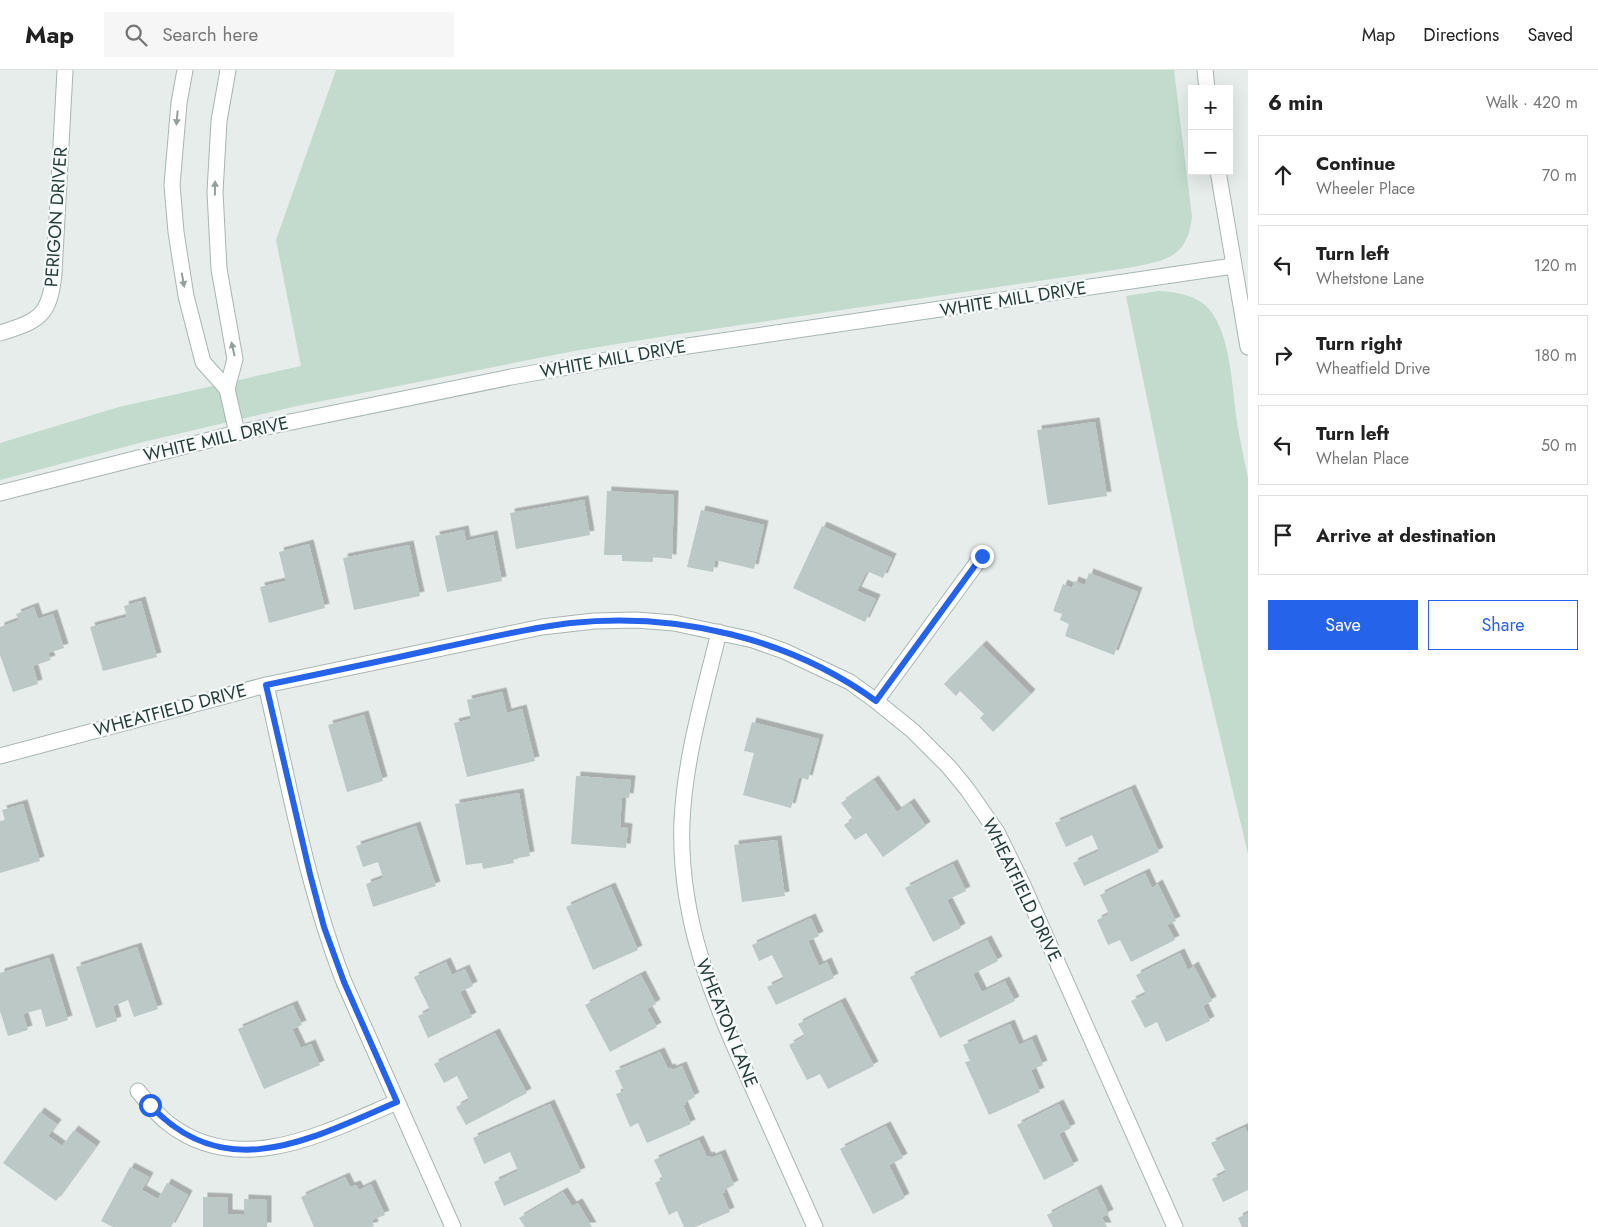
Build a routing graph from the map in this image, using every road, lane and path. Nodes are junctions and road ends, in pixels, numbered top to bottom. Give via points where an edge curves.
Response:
1 (185, 70) edge
2 (228, 70) edge
3 (1205, 70) edge
4 (65, 71) edge
5 (1207, 85) edge
6 (1219, 175) edge
7 (1233, 266) junction
8 (0, 333) edge
9 (1248, 347) edge
10 (227, 389) junction
11 (237, 433) junction
12 (0, 493) edge
13 (982, 556) dead end
14 (718, 632) junction
15 (266, 685) junction
16 (876, 701) junction
17 (0, 756) edge
18 (138, 1091) dead end
19 (397, 1102) junction
20 (453, 1227) edge
21 (815, 1227) edge
22 (1174, 1227) edge

1 -> 10 street via 172,184 176,232 186,296 203,362
10 -> 2 street via 235,359 219,269 215,192 219,121
3 - 5 street
4 - 8 street, PERIGON DRIVER via 50,300 35,319
6 - 7 street
7 - 9 street
7 - 11 street, WHITE MILL DRIVE via 681,347 457,387
10 - 11 street
11 - 12 street, WHITE MILL DRIVE
13 - 16 street
14 - 15 street, WHEATFIELD DRIVE via 674,623 636,620 571,623
14 - 16 street, WHEATFIELD DRIVE via 784,651 850,682
14 - 21 street, WHEATON LANE via 692,744 684,795 682,841 688,903 710,990
15 - 17 street, WHEATFIELD DRIVE
15 - 19 street via 324,927 344,982
16 - 22 street, WHEATFIELD DRIVE via 913,731 948,767 997,832
18 - 19 street via 159,1115 190,1138 214,1146 245,1150 293,1144
19 - 20 street

